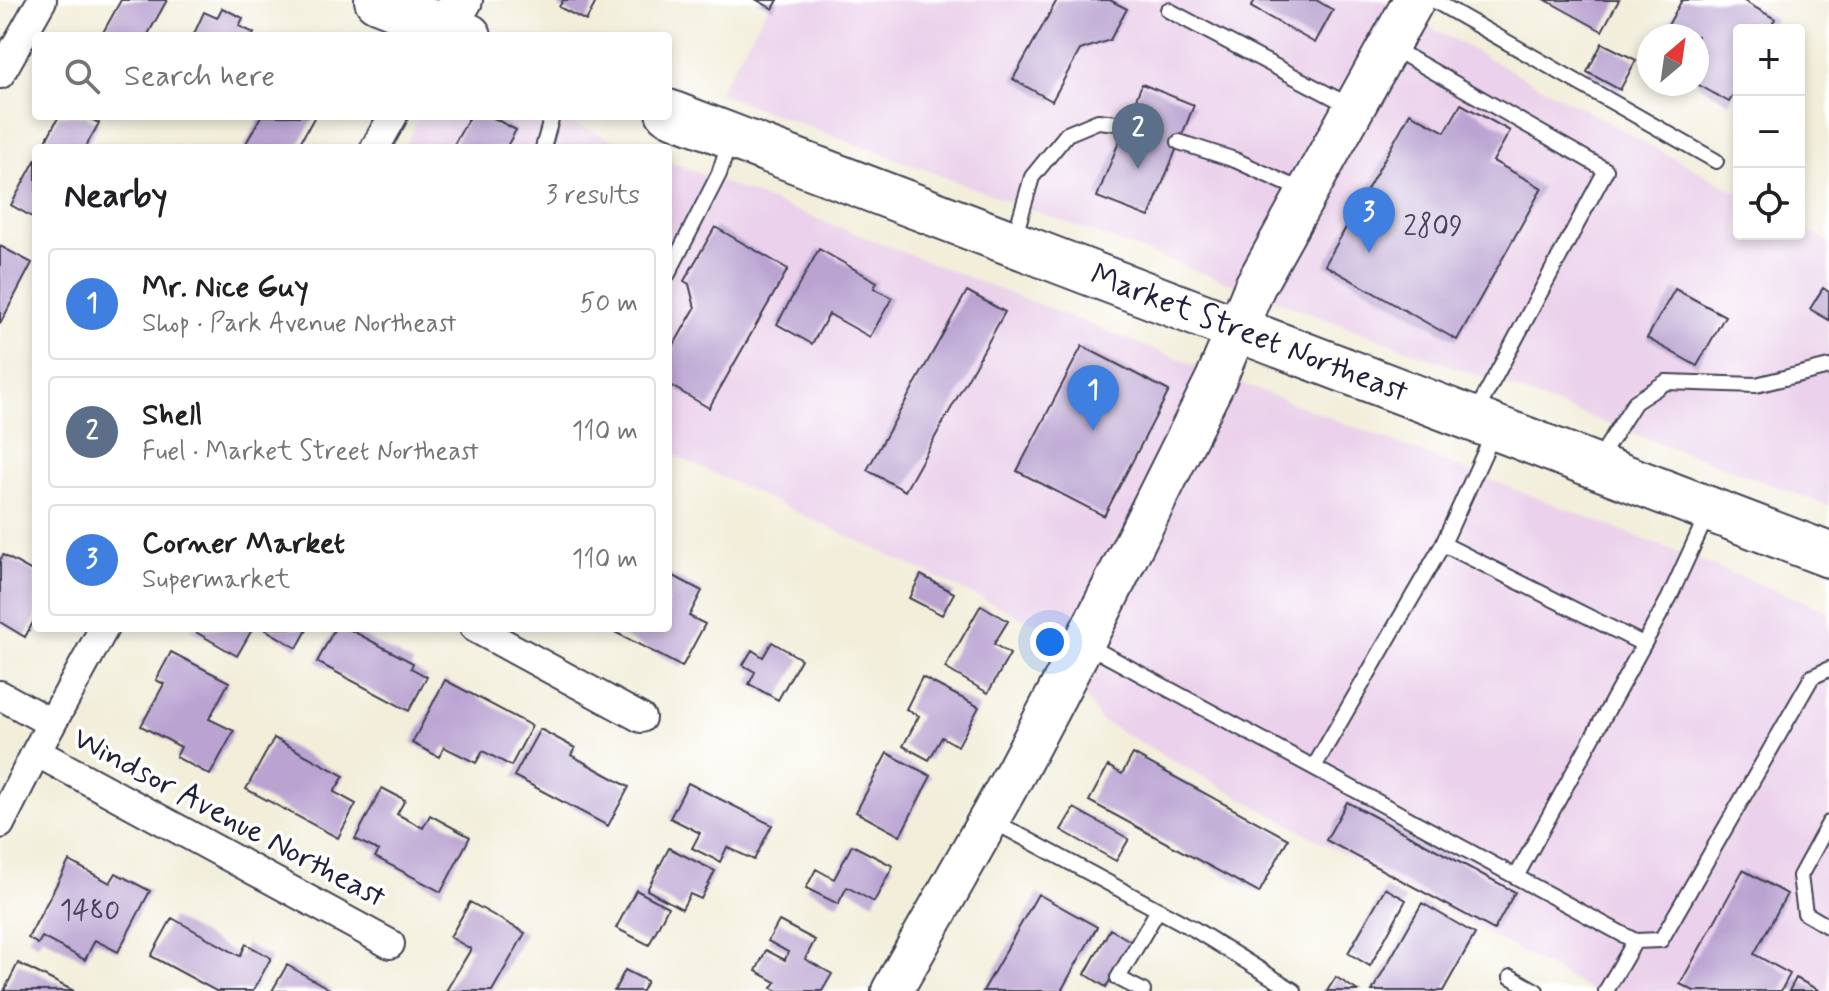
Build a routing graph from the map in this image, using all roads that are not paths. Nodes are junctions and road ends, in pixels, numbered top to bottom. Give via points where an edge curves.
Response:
1 (42, 0) edge
2 (377, 0) edge
3 (1414, 0) edge
4 (1433, 0) edge
5 (1168, 10) dead end
6 (454, 25) edge
7 (1389, 46) junction
8 (0, 74) edge
9 (1354, 108) junction
10 (672, 114) edge
11 (391, 120) edge
12 (551, 120) edge
13 (1126, 124) dead end
14 (731, 136) junction
15 (1179, 142) dead end
16 (377, 144) edge
17 (544, 144) edge
18 (1716, 161) dead end
19 (1306, 192) junction
20 (1013, 243) junction
21 (672, 266) edge
22 (1237, 329) junction
23 (1829, 367) edge
24 (1484, 424) junction
25 (1595, 466) junction
26 (1709, 509) junction
27 (1443, 544) junction
28 (1829, 555) edge
29 (102, 632) edge
30 (482, 632) edge
31 (1083, 643) junction
32 (1643, 644) junction
33 (1829, 669) edge
34 (0, 695) edge
35 (641, 718) dead end
36 (51, 723) junction
37 (36, 752) junction
38 (1314, 767) junction
39 (989, 819) junction
40 (1829, 823) edge
41 (0, 824) edge
42 (1517, 875) junction
43 (1158, 910) junction
44 (1829, 927) edge
45 (1635, 941) junction
46 (390, 944) dead end
47 (1511, 977) dead end
48 (892, 991) edge
49 (1143, 991) edge
50 (1294, 991) edge
51 (1536, 991) edge
52 (1606, 991) edge

1 - 8 street
2 - 6 main road
3 - 7 street
4 - 18 lane
5 - 9 lane
7 - 9 street
7 - 24 lane via 1606,170
9 - 19 street
10 - 14 main road, Market Street Northeast
11 - 16 street
12 - 17 lane
13 - 20 lane via 1098,121 1067,134 1032,177
14 - 20 main road, Market Street Northeast
14 - 21 lane via 719,174
15 - 19 lane
19 - 22 street
20 - 22 main road, Market Street Northeast
22 - 24 main road, Market Street Northeast
22 - 31 street
23 - 25 lane via 1756,385 1666,382 1635,402
24 - 25 main road, Market Street Northeast
24 - 27 lane
25 - 26 main road, Market Street Northeast
26 - 28 main road, Market Street Northeast
26 - 32 lane
27 - 32 lane
27 - 38 lane
29 - 36 street
30 - 35 street
31 - 38 lane
31 - 39 street
32 - 42 lane
33 - 45 lane via 1812,677 1661,940
34 - 36 street, Windsor Avenue Northeast
36 - 37 street
37 - 41 street
37 - 46 street, Windsor Avenue Northeast
38 - 42 lane
39 - 43 lane
39 - 48 street
40 - 44 lane via 1800,876 1805,913
42 - 45 lane
43 - 49 lane via 1118,978
43 - 50 lane
45 - 52 lane
47 - 51 lane

